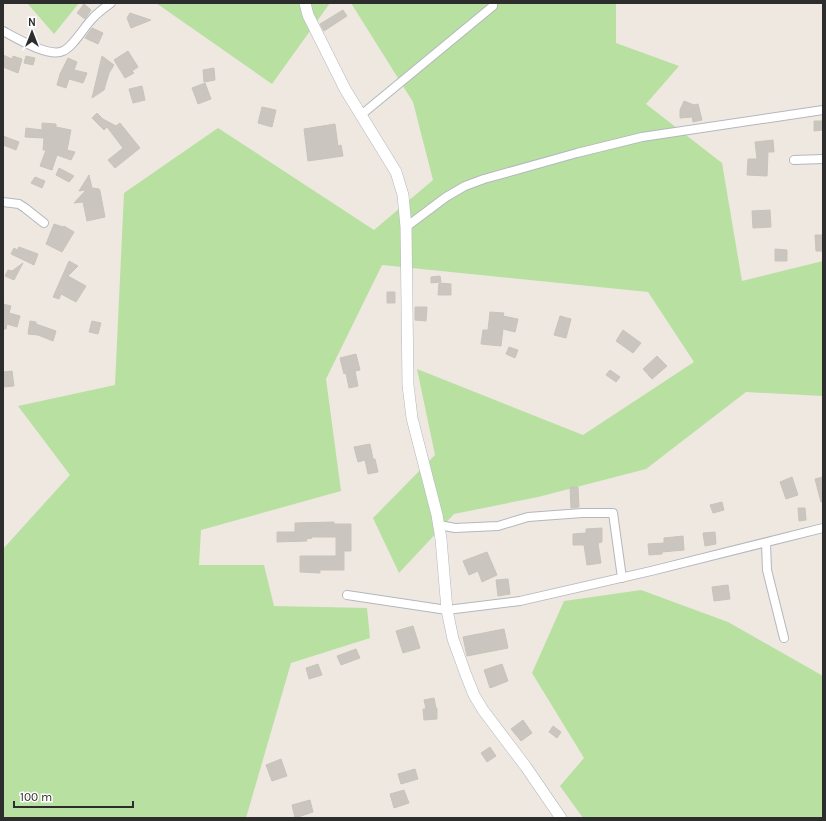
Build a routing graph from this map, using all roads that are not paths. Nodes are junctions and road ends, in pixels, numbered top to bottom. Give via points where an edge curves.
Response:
1 (111, 3) edge
2 (305, 3) edge
3 (493, 3) edge
4 (3, 31) edge
5 (823, 110) edge
6 (361, 115) junction
7 (823, 159) edge
8 (794, 160) dead end
9 (3, 202) edge
10 (44, 223) dead end
11 (406, 227) junction
12 (439, 525) junction
13 (823, 528) edge
14 (766, 543) junction
15 (622, 578) junction
16 (348, 595) dead end
17 (447, 610) junction
18 (784, 638) dead end
19 (561, 818) edge

1 - 4 street via 92,18 63,52 34,47
2 - 6 street via 308,15 345,89
3 - 6 street
5 - 11 street via 642,137 484,179 446,197
6 - 11 street via 396,172 403,195
7 - 8 street
9 - 10 street via 19,204
11 - 12 street via 408,385 412,418
12 - 15 street via 455,528 498,526 528,517 612,513
12 - 17 street
13 - 14 street
14 - 15 street
14 - 18 street via 767,570
15 - 17 street via 520,601
16 - 17 street
17 - 19 street via 454,639 474,695

